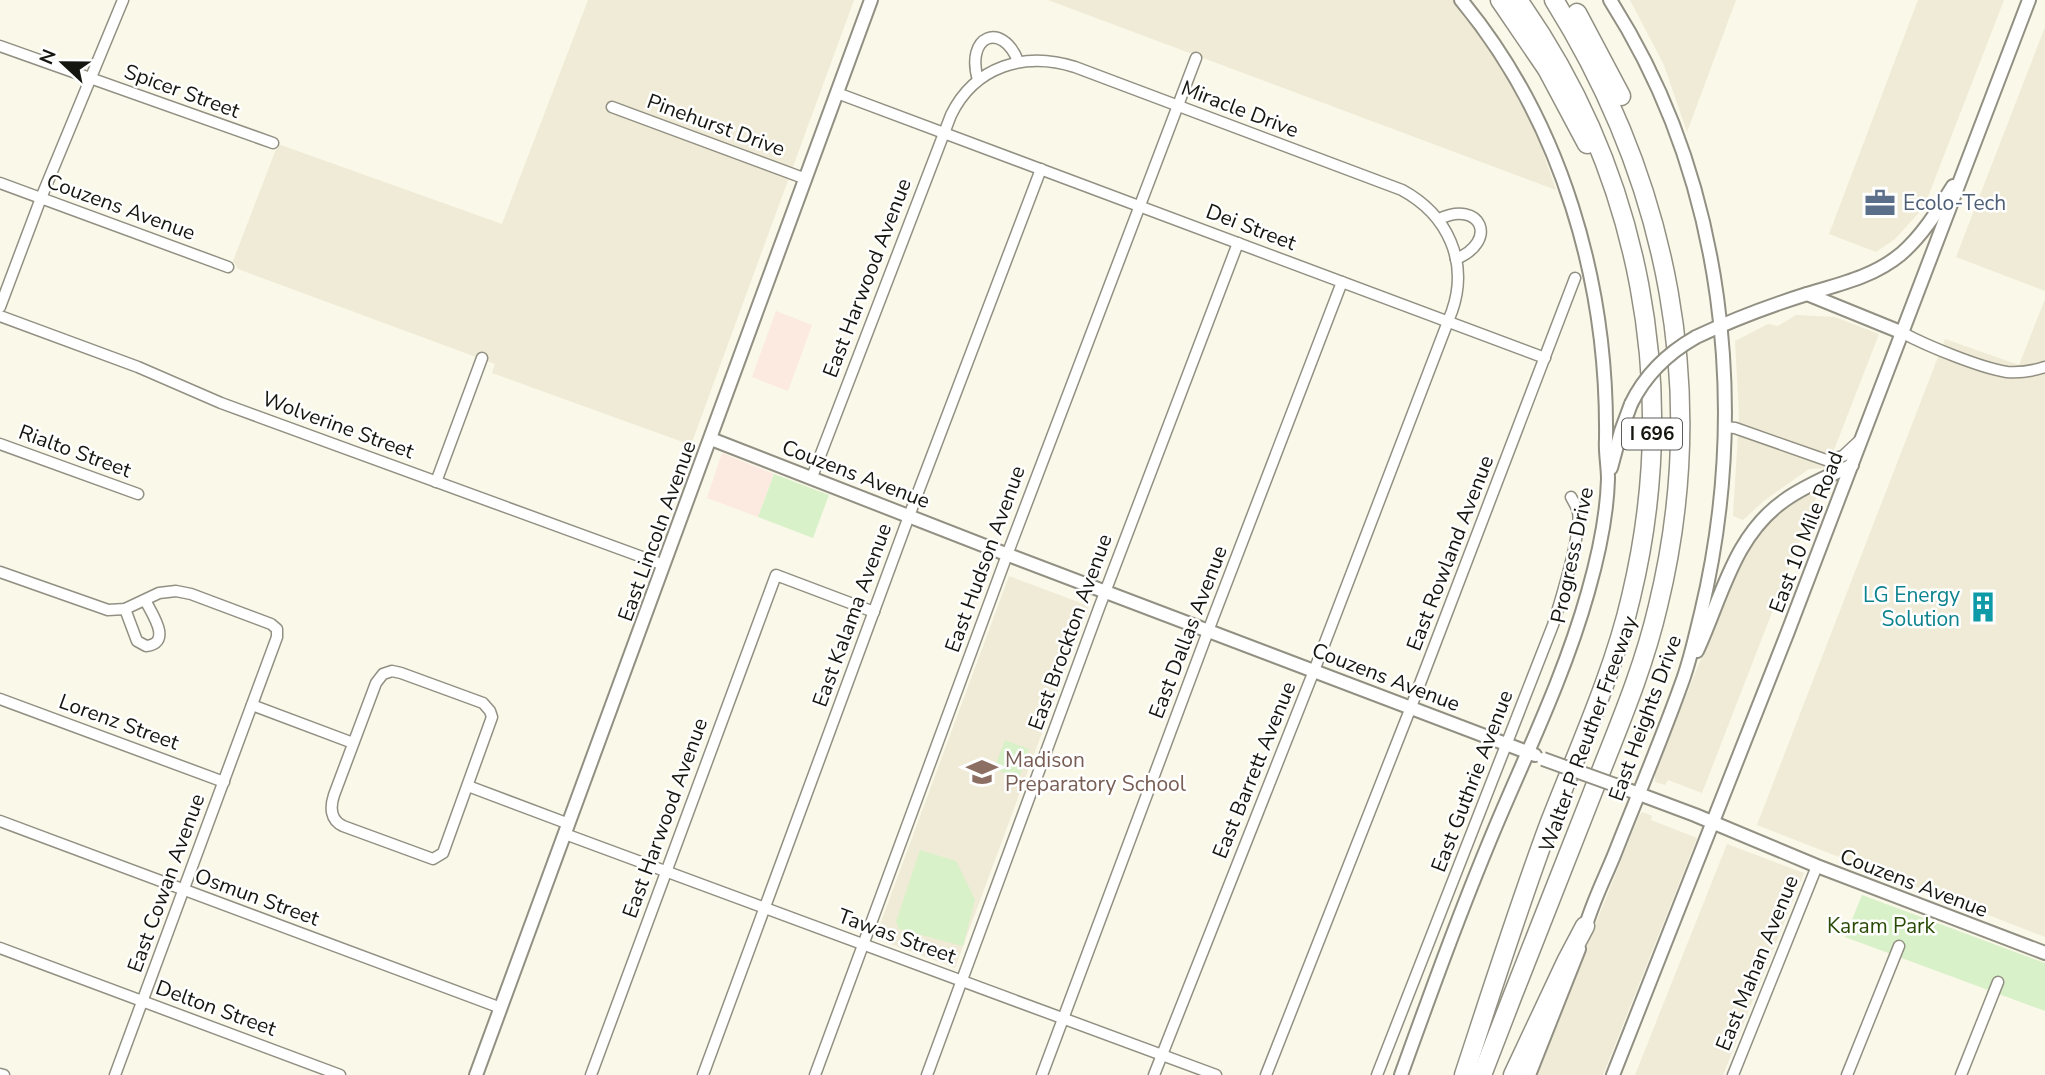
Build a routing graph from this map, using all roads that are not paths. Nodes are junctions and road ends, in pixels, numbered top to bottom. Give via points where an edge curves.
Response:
1 (123, 0) edge
2 (872, 0) edge
3 (1461, 0) edge
4 (1500, 0) edge
5 (1518, 0) edge
6 (1554, 0) edge
7 (1568, 0) edge
8 (1610, 0) edge
9 (2029, 0) edge
10 (0, 46) edge
11 (1196, 58) dead end
12 (1018, 61) junction
13 (91, 78) junction
14 (978, 80) junction
15 (838, 93) junction
16 (1177, 106) junction
17 (612, 107) dead end
18 (944, 132) junction
19 (273, 143) dead end
20 (1966, 164) junction
21 (1041, 169) junction
22 (1609, 174) junction
23 (806, 179) junction
24 (0, 183) edge
25 (1646, 194) junction
26 (41, 198) junction
27 (1140, 206) junction
28 (1439, 219) junction
29 (1238, 243) junction
30 (1456, 259) junction
31 (228, 267) dead end
32 (1575, 278) dead end
33 (1342, 282) junction
34 (1807, 294) junction
35 (0, 307) edge
36 (0, 316) edge
37 (1448, 322) junction
38 (1720, 325) junction
39 (1903, 333) junction
40 (482, 358) dead end
41 (1545, 358) junction
42 (2045, 367) edge
43 (1725, 427) junction
44 (1863, 438) junction
45 (711, 439) junction
46 (0, 444) edge
47 (1852, 465) junction
48 (812, 477) junction
49 (1608, 479) junction
50 (436, 482) junction
51 (138, 494) dead end
52 (1571, 497) dead end
53 (909, 516) junction
54 (1007, 555) junction
55 (664, 565) junction
56 (0, 572) edge
57 (1105, 592) junction
58 (145, 600) junction
59 (125, 609) junction
60 (874, 612) junction
61 (1208, 631) junction
62 (1314, 671) junction
63 (1682, 683) junction
64 (0, 699) edge
65 (252, 705) junction
66 (1411, 707) junction
67 (354, 743) junction
68 (1508, 744) junction
69 (1528, 751) junction
70 (224, 782) junction
71 (468, 786) junction
72 (1638, 794) junction
73 (0, 821) edge
74 (1712, 822) junction
75 (567, 829) junction
76 (1817, 866) junction
77 (666, 871) junction
78 (184, 890) junction
79 (765, 908) junction
80 (1585, 926) junction
81 (863, 944) junction
82 (1899, 946) dead end
83 (0, 948) edge
84 (2045, 953) edge
85 (961, 981) junction
86 (1998, 982) dead end
87 (142, 1001) junction
88 (501, 1008) junction
89 (1064, 1019) junction
90 (1163, 1055) junction
91 (115, 1075) edge
92 (340, 1075) edge
93 (476, 1075) edge
94 (591, 1075) edge
95 (703, 1075) edge
96 (814, 1075) edge
97 (927, 1075) edge
98 (1042, 1075) edge
99 (1154, 1075) edge
100 (1216, 1075) edge
101 (1266, 1075) edge
102 (1377, 1075) edge
103 (1401, 1075) edge
104 (1464, 1075) edge
105 (1482, 1075) edge
106 (1513, 1075) edge
107 (1529, 1075) edge
108 (1613, 1075) edge
109 (1733, 1075) edge
110 (1847, 1075) edge
111 (1961, 1075) edge

1 - 13 street
2 - 15 main road, East Lincoln Avenue
3 - 49 main road, Progress Drive via 1531,108 1581,235 1602,345
4 - 22 highway
5 - 22 highway, Walter P Reuther Freeway / I 696 via 1581,106
6 - 25 highway, Walter P Reuther Freeway / I 696 via 1603,86
7 - 25 highway via 1627,110
8 - 38 main road, East Heights Drive via 1652,78 1683,156 1708,247
9 - 20 main road, East 10 Mile Road
10 - 13 street, Spicer Street
11 - 16 street, East Hudson Avenue
12 - 14 street, Miracle Drive
12 - 14 street via 1006,42 996,38 984,41 975,50
12 - 16 street, Miracle Drive via 1064,64
13 - 19 street, Spicer Street
13 - 26 street
14 - 18 street, Miracle Drive via 958,102
15 - 18 street, Dei Street
15 - 23 main road, East Lincoln Avenue
16 - 27 street, East Hudson Avenue
16 - 28 street, Miracle Drive via 1402,190
17 - 23 street, Pinehurst Drive
18 - 21 street, Dei Street
18 - 48 street, East Harwood Avenue
20 - 34 main road via 1929,224 1899,255 1859,279
20 - 39 main road, East 10 Mile Road
21 - 27 street, Dei Street
21 - 53 street, East Kalama Avenue
22 - 104 highway, Walter P Reuther Freeway / I 696 via 1631,240 1650,352 1648,502 1619,642 1529,877
23 - 45 main road, East Lincoln Avenue
24 - 26 street, Couzens Avenue
25 - 105 highway, Walter P Reuther Freeway / I 696 via 1667,278 1679,359 1681,450 1667,567 1635,684
26 - 31 street, Couzens Avenue
26 - 35 street
27 - 29 street, Dei Street
27 - 54 street, East Hudson Avenue
28 - 30 street, Miracle Drive
28 - 30 street via 1462,213 1479,222 1478,244
29 - 33 street, Dei Street
29 - 57 street, East Brockton Avenue
30 - 37 street, Miracle Drive via 1458,289
32 - 41 street, East Rowland Avenue
33 - 37 street, Dei Street
33 - 61 street, East Dallas Avenue
34 - 38 main road
34 - 39 main road
36 - 50 street, Wolverine Street
37 - 41 street, Dei Street
37 - 62 street, East Barrett Avenue
38 - 43 main road, East Heights Drive
38 - 49 main road, bridge via 1655,368 1631,404
39 - 42 street via 1996,369 2027,372
39 - 44 main road, East 10 Mile Road
40 - 50 street
41 - 66 street, East Rowland Avenue
43 - 44 street via 1832,460
43 - 63 main road, East Heights Drive via 1715,544
44 - 47 main road, East 10 Mile Road
45 - 48 main road, Couzens Avenue
45 - 55 main road, East Lincoln Avenue
46 - 51 street, Rialto Street
47 - 63 main road via 1783,501 1752,532 1737,555
47 - 74 main road, East 10 Mile Road
48 - 53 main road, Couzens Avenue
49 - 69 main road, Progress Drive via 1588,591
50 - 55 street, Wolverine Street
52 - 68 street, East Guthrie Avenue via 1578,518 1566,578
53 - 54 main road, Couzens Avenue
53 - 60 street, East Kalama Avenue
54 - 57 main road, Couzens Avenue
54 - 81 street, East Hudson Avenue
55 - 75 main road, East Lincoln Avenue
56 - 59 street via 96,607
57 - 61 main road, Couzens Avenue
57 - 85 street, East Brockton Avenue
58 - 59 street
58 - 59 street via 160,630 155,645 137,641
58 - 65 street via 163,592 184,592 275,626 277,637
60 - 77 street, East Harwood Avenue via 776,575
60 - 79 street, East Kalama Avenue
61 - 62 main road, Couzens Avenue
61 - 89 street, East Dallas Avenue
62 - 66 main road, Couzens Avenue
62 - 90 street, East Barrett Avenue
63 - 72 main road, East Heights Drive
64 - 70 street, Lorenz Street
65 - 67 street
65 - 70 street, East Cowan Avenue
66 - 68 main road, Couzens Avenue
66 - 101 street, East Rowland Avenue
67 - 71 street via 379,678 387,672 483,703 490,710 491,723
67 - 71 street via 331,805 334,820 400,848 430,859 440,857
68 - 69 main road, Couzens Avenue
68 - 102 street, East Guthrie Avenue
69 - 72 main road, Couzens Avenue, bridge
69 - 103 main road, Progress Drive
70 - 78 street, East Cowan Avenue
71 - 75 street, Tawas Street
72 - 74 main road, Couzens Avenue
72 - 80 main road, East Heights Drive
73 - 78 street, Osmun Street
74 - 76 main road, Couzens Avenue
74 - 108 main road, East 10 Mile Road
75 - 77 street, Tawas Street
75 - 88 main road, East Lincoln Avenue
76 - 84 main road, Couzens Avenue
76 - 109 street, East Mahan Avenue
77 - 79 street, Tawas Street
77 - 94 street, East Harwood Avenue
78 - 87 street, East Cowan Avenue
78 - 88 street, Osmun Street
79 - 81 street, Tawas Street
79 - 95 street, East Kalama Avenue
80 - 106 highway
80 - 107 main road, East Heights Drive via 1575,963
81 - 85 street, Tawas Street
81 - 96 street, East Hudson Avenue
82 - 110 street
83 - 87 street, Delton Street
85 - 89 street, Tawas Street
85 - 97 street, East Brockton Avenue
86 - 111 street
87 - 91 street, East Cowan Avenue
87 - 92 street, Delton Street
88 - 93 main road, East Lincoln Avenue
89 - 90 street, Tawas Street
89 - 98 street, East Dallas Avenue
90 - 99 street, East Barrett Avenue
90 - 100 street, Tawas Street

